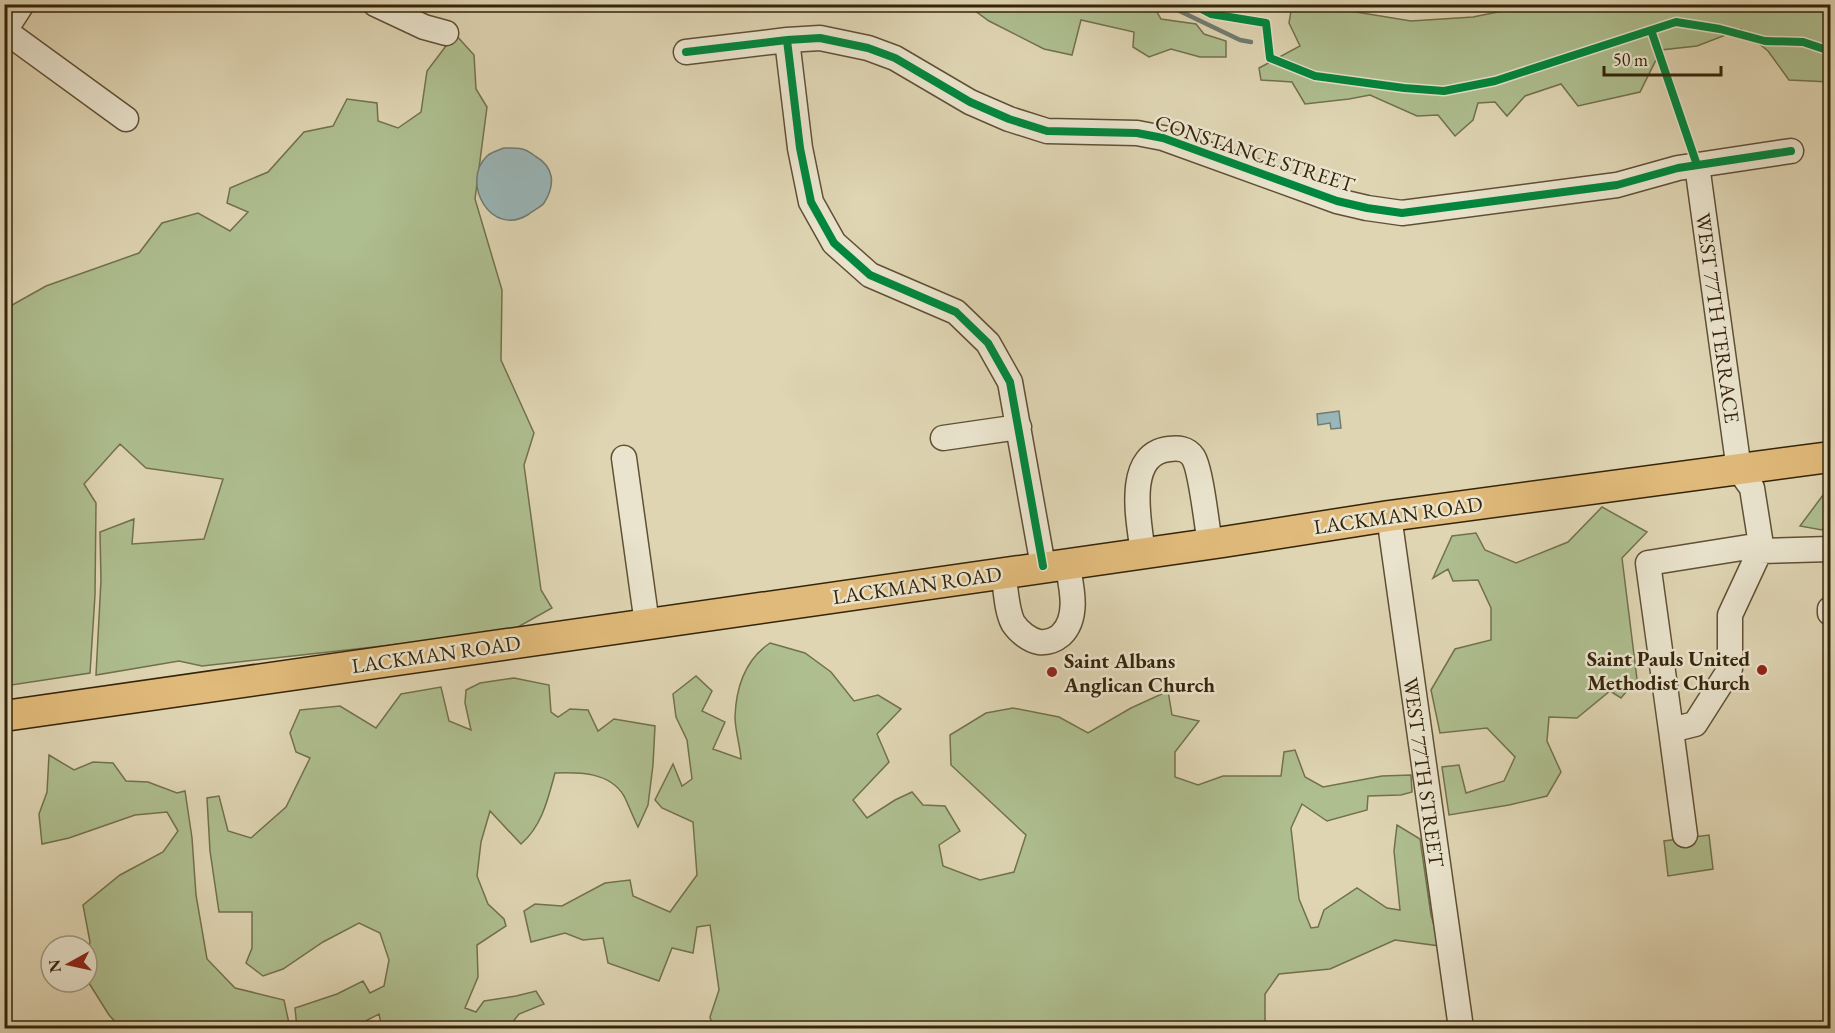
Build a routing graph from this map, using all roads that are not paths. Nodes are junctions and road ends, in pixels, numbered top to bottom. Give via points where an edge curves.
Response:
1 (22, 4) edge
2 (375, 4) edge
3 (5, 31) edge
4 (446, 33) dead end
5 (787, 40) junction
6 (686, 52) dead end
7 (126, 119) dead end
8 (1791, 151) dead end
9 (1696, 165) junction
10 (1019, 427) junction
11 (943, 438) dead end
12 (1830, 457) edge
13 (624, 458) dead end
14 (1739, 470) junction
15 (1389, 516) junction
16 (1210, 544) junction
17 (1760, 548) junction
18 (1830, 549) edge
19 (1143, 553) junction
20 (1055, 565) junction
21 (1003, 572) junction
22 (647, 624) junction
23 (4, 716) edge
24 (1671, 730) junction
25 (1686, 835) dead end
26 (1461, 1029) edge

1 - 3 street
2 - 4 street
3 - 7 street
5 - 6 street, CONSTANCE STREET
5 - 9 street, CONSTANCE STREET via 820,38 868,48 895,58 970,102 1047,131 1137,133 1163,138 1337,201 1402,213 1617,185
5 - 10 street via 811,202 834,243 870,275 956,312 988,343 1010,382
8 - 9 street, CONSTANCE STREET
9 - 14 street, WEST 77TH TERRACE
10 - 11 street
10 - 20 street
12 - 14 main road, LACKMAN ROAD
13 - 22 street
14 - 15 main road, LACKMAN ROAD
14 - 17 street via 1752,488
15 - 16 main road, LACKMAN ROAD
15 - 26 street, WEST 77TH STREET
16 - 19 main road, LACKMAN ROAD
16 - 19 street via 1194,458 1176,448 1158,450 1147,458 1139,475
17 - 18 street
17 - 24 street via 1730,615 1730,669 1695,724
17 - 24 street via 1648,563
19 - 20 main road, LACKMAN ROAD
20 - 21 main road, LACKMAN ROAD
20 - 21 street via 1073,601 1068,626 1046,642 1032,640 1014,624
21 - 22 main road, LACKMAN ROAD
22 - 23 main road, LACKMAN ROAD
24 - 25 street

